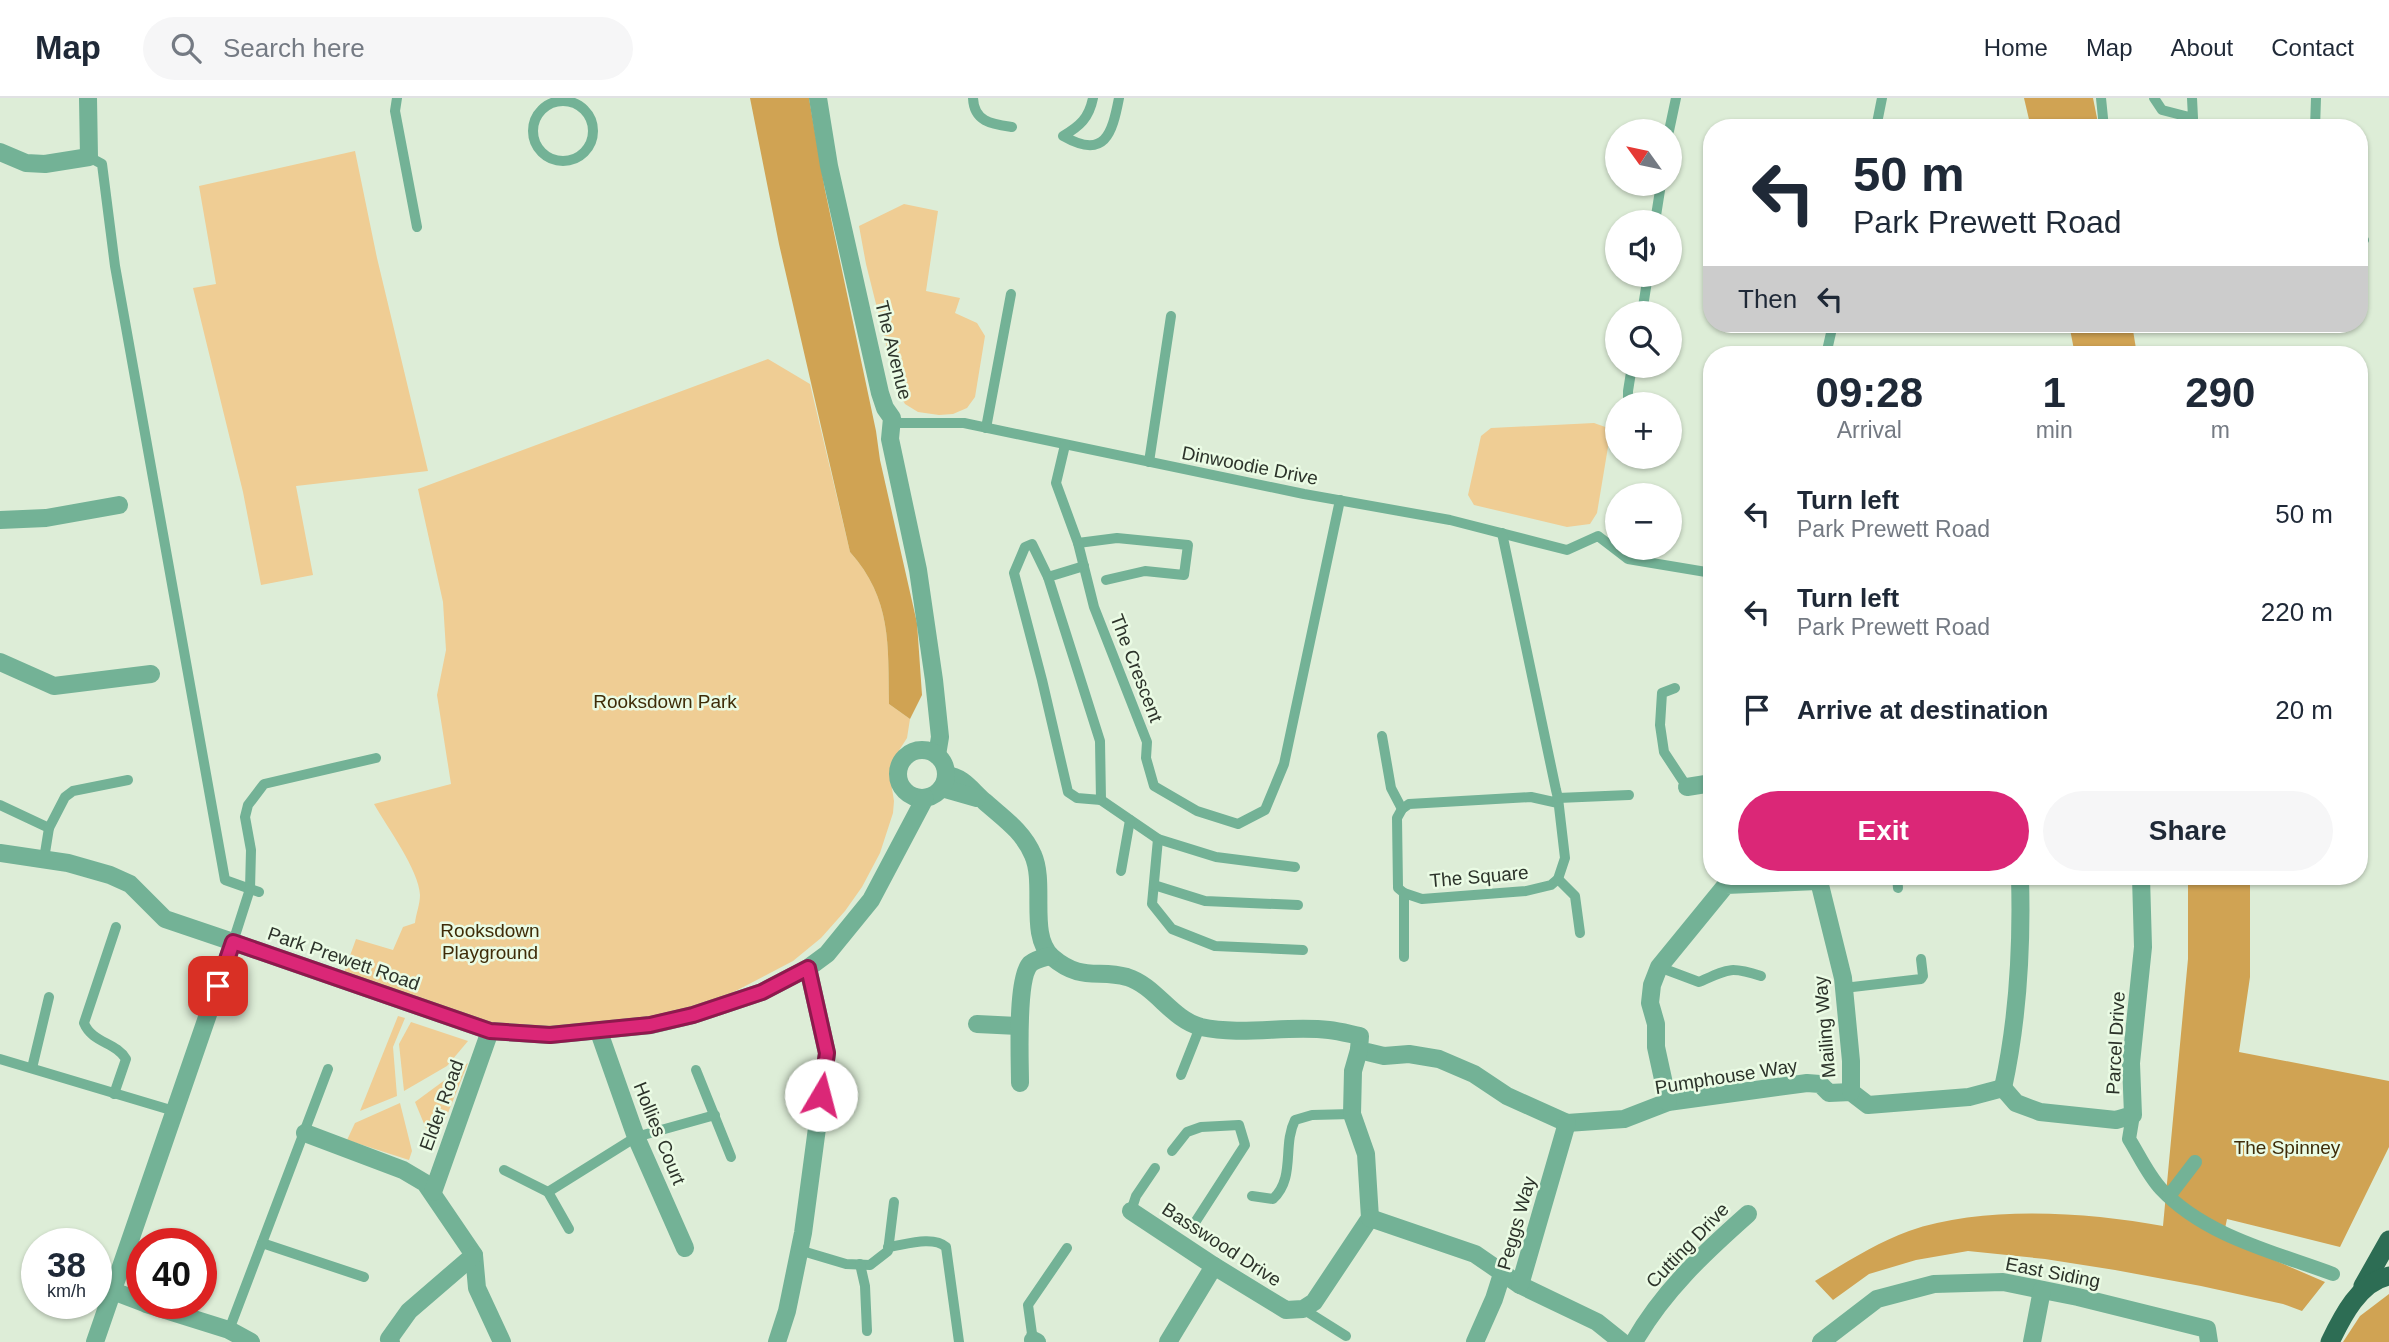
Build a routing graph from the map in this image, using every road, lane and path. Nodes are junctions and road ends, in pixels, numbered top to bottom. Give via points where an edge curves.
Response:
1 (88, 98) edge
2 (397, 98) edge
3 (818, 98) edge
4 (973, 98) edge
5 (1093, 98) edge
6 (1119, 98) edge
7 (1676, 98) edge
8 (1882, 98) edge
9 (2101, 98) edge
10 (2154, 98) edge
11 (2192, 98) edge
12 (2316, 98) edge
13 (582, 103) edge
14 (1672, 119) edge
15 (1878, 119) edge
16 (2103, 119) edge
17 (2315, 119) edge
18 (1012, 127) dead end
19 (0, 152) edge
20 (89, 157) junction
21 (417, 227) dead end
22 (1011, 294) dead end
23 (1171, 316) dead end
24 (892, 418) junction
25 (986, 428) junction
26 (1065, 445) junction
27 (1149, 463) junction
28 (1340, 500) junction
29 (119, 505) dead end
30 (0, 520) edge
31 (1502, 533) junction
32 (1079, 542) junction
33 (1084, 566) junction
34 (1703, 572) edge
35 (1048, 577) junction
36 (1106, 580) dead end
37 (0, 662) edge
38 (151, 674) dead end
39 (1675, 688) dead end
40 (935, 694) junction
41 (1382, 736) dead end
42 (915, 750) junction
43 (937, 755) junction
44 (376, 758) dead end
45 (128, 780) dead end
46 (944, 782) junction
47 (1703, 784) edge
48 (1687, 787) joint
49 (1629, 795) dead end
50 (917, 796) junction
51 (1558, 797) junction
52 (1101, 800) junction
53 (0, 805) edge
54 (1402, 809) junction
55 (1130, 820) junction
56 (49, 828) junction
57 (1158, 839) junction
58 (0, 853) edge
59 (44, 859) junction
60 (1296, 867) dead end
61 (1121, 871) dead end
62 (1558, 879) junction
63 (1154, 885) junction
64 (1726, 885) edge
65 (1818, 885) edge
66 (1898, 885) edge
67 (2020, 885) edge
68 (2141, 885) edge
69 (1898, 888) dead end
70 (255, 890) junction
71 (1404, 893) junction
72 (1298, 905) dead end
73 (116, 927) dead end
74 (1580, 933) dead end
75 (233, 942) junction
76 (1303, 950) dead end
77 (1050, 956) junction
78 (1404, 957) dead end
79 (1921, 959) dead end
80 (1659, 967) junction
81 (808, 968) junction
82 (1761, 976) dead end
83 (1844, 988) junction
84 (49, 997) dead end
85 (977, 1024) dead end
86 (1018, 1026) junction
87 (1200, 1027) junction
88 (490, 1031) junction
89 (599, 1032) junction
90 (1359, 1050) junction
91 (0, 1059) edge
92 (32, 1068) junction
93 (328, 1069) dead end
94 (696, 1070) dead end
95 (1181, 1075) dead end
96 (1020, 1083) dead end
97 (2003, 1088) junction
98 (1851, 1092) junction
99 (114, 1094) junction
100 (1668, 1102) junction
101 (174, 1111) junction
102 (1352, 1114) junction
103 (715, 1115) junction
104 (2133, 1115) junction
105 (1567, 1123) junction
106 (305, 1133) junction
107 (636, 1137) junction
108 (1172, 1151) dead end
109 (731, 1157) dead end
110 (2194, 1162) dead end
111 (1155, 1168) dead end
112 (504, 1170) dead end
113 (433, 1192) junction
114 (548, 1192) junction
115 (1252, 1196) dead end
116 (2169, 1196) junction
117 (894, 1202) dead end
118 (1131, 1211) joint
119 (1748, 1214) dead end
120 (1370, 1218) junction
121 (1194, 1224) dead end
122 (569, 1229) dead end
123 (2389, 1240) edge
124 (262, 1243) junction
125 (888, 1247) junction
126 (685, 1248) dead end
127 (1067, 1248) dead end
128 (799, 1250) junction
129 (474, 1255) junction
130 (860, 1264) junction
131 (1214, 1266) junction
132 (1502, 1274) junction
133 (2333, 1274) dead end
134 (2389, 1276) edge
135 (364, 1277) dead end
136 (1520, 1285) junction
137 (2042, 1290) junction
138 (113, 1291) junction
139 (126, 1296) edge
140 (2357, 1296) junction
141 (1303, 1309) junction
142 (193, 1319) edge
143 (229, 1331) junction
144 (867, 1331) dead end
145 (2208, 1335) edge
146 (1346, 1336) dead end
147 (1034, 1341) edge
148 (95, 1342) edge
149 (251, 1342) edge
150 (391, 1342) edge
151 (502, 1342) edge
152 (777, 1342) edge
153 (959, 1342) edge
154 (1168, 1342) edge
155 (1475, 1342) edge
156 (1622, 1342) edge
157 (1634, 1342) edge
158 (1821, 1342) edge
159 (2032, 1342) edge
160 (2330, 1342) edge

1 - 20 street
2 - 21 lane via 395,111
3 - 24 street, The Avenue via 880,393
4 - 18 lane via 975,112 988,123
5 - 6 lane via 1088,116 1063,136 1094,145 1105,141 1114,127
7 - 14 lane
8 - 15 lane
9 - 16 lane
10 - 11 lane via 2162,110 2193,118
12 - 17 lane
13 - 13 lane via 593,128 589,147 573,160 545,156 532,130 540,111 557,102
19 - 20 street via 26,163
20 - 70 lane via 102,164 115,266 225,880
22 - 25 lane
23 - 27 lane
24 - 25 lane, Dinwoodie Drive
24 - 40 street, The Avenue via 890,439 918,570
25 - 26 lane, Dinwoodie Drive
26 - 27 lane, Dinwoodie Drive
26 - 32 lane, The Crescent via 1056,483
27 - 28 lane, Dinwoodie Drive
28 - 31 lane, Dinwoodie Drive
28 - 33 lane, The Crescent via 1284,764 1265,810 1238,824 1198,811 1154,786 1146,758 1147,742 1094,607
29 - 30 street via 46,518
31 - 34 lane, Dinwoodie Drive via 1567,550 1598,536 1628,559
31 - 51 lane
32 - 33 lane, The Crescent
32 - 36 lane via 1117,538 1188,545 1184,575 1145,571
33 - 35 lane
35 - 52 lane via 1100,741
35 - 52 lane via 1032,544 1025,547 1014,573 1068,792 1077,798
37 - 38 street via 54,686
39 - 48 lane via 1662,693 1660,725 1664,752
40 - 42 street, The Avenue via 932,720
40 - 43 street, The Avenue via 940,737
41 - 54 lane via 1391,788
42 - 43 street
42 - 50 street, Park Prewett Road via 903,759 898,774 903,789
43 - 46 street via 943,761
44 - 70 lane via 264,784 245,817
45 - 56 lane via 73,792 65,797
46 - 50 street via 932,796
46 - 77 street via 959,777 1015,827 1034,855 1040,932
47 - 48 street
49 - 51 lane
50 - 81 street, Park Prewett Road via 893,863 871,900 827,954
51 - 54 lane via 1420,802
51 - 62 lane, The Square via 1565,858
52 - 55 lane
53 - 56 lane
54 - 71 lane, The Square via 1396,818 1396,843 1398,888
55 - 57 lane
55 - 61 lane
56 - 59 lane
57 - 60 lane via 1216,857
57 - 63 lane
58 - 59 street, Park Prewett Road
59 - 75 street, Park Prewett Road via 110,875 130,884 165,919
62 - 71 lane, The Square via 1526,891 1422,899
62 - 74 lane via 1575,896
63 - 72 lane via 1205,901
63 - 76 lane via 1152,904 1172,929 1215,946
64 - 80 street
65 - 83 street, Mailing Way
66 - 69 lane
67 - 97 street via 2022,938
68 - 104 street, Parcel Drive via 2143,947 2131,1063
70 - 75 lane
71 - 78 lane
73 - 99 lane via 84,1023 88,1032 126,1059
75 - 88 street, Park Prewett Road
75 - 101 street
77 - 86 street via 1028,967
77 - 87 street via 1089,975 1126,977 1144,985 1168,1008
79 - 83 lane via 1921,979
80 - 82 lane via 1699,982 1728,968
80 - 100 street via 1650,1003
81 - 89 street, Park Prewett Road via 762,992 693,1015
81 - 128 street via 827,1053
83 - 98 street, Mailing Way
84 - 92 lane
85 - 86 street
86 - 96 street
87 - 90 street via 1329,1030 1360,1036
87 - 95 lane
88 - 89 street, Park Prewett Road
88 - 113 street, Elder Road
89 - 107 street, Hollies Court
90 - 102 street via 1353,1071
90 - 105 street, Pumphouse Way via 1439,1059
91 - 92 lane
92 - 99 lane
93 - 106 lane
94 - 103 lane
97 - 98 street, Pumphouse Way via 1969,1097 1868,1105
97 - 104 street, Parcel Drive via 2016,1103 2040,1112 2116,1121
98 - 100 street, Pumphouse Way via 1829,1093 1820,1084 1807,1083
99 - 101 lane
100 - 105 street, Pumphouse Way via 1624,1119
101 - 138 street
102 - 115 lane via 1295,1120 1282,1191 1273,1199
102 - 120 street via 1366,1154
103 - 107 lane
103 - 109 lane
104 - 116 street via 2129,1139
105 - 136 street, Peggs Way
106 - 113 street via 403,1170
106 - 124 lane
107 - 114 lane
107 - 126 street, Hollies Court
108 - 121 lane via 1187,1132 1239,1125 1245,1145
110 - 116 street
111 - 118 lane
112 - 114 lane
113 - 129 street
114 - 122 lane
116 - 133 street via 2204,1225
117 - 125 lane
118 - 131 street, Basswood Drive
119 - 157 street, Cutting Drive via 1665,1296
120 - 132 street via 1475,1254
120 - 141 street via 1314,1301
123 - 140 highway
124 - 135 lane
124 - 143 lane
125 - 130 lane via 870,1265
125 - 153 lane via 933,1241 946,1247
127 - 147 lane via 1027,1305
128 - 130 lane
128 - 152 street
129 - 150 street via 409,1311
129 - 151 street via 477,1289
130 - 144 lane
131 - 141 street, Basswood Drive via 1286,1310
131 - 154 street
132 - 136 street, Peggs Way
132 - 155 street, Peggs Way
134 - 140 highway
136 - 156 street via 1597,1322
137 - 145 street, East Siding
137 - 158 street, East Siding via 2003,1282 1934,1284 1877,1299
137 - 159 street
138 - 139 street
138 - 148 street
140 - 160 highway
141 - 146 lane
142 - 143 street
143 - 149 street

